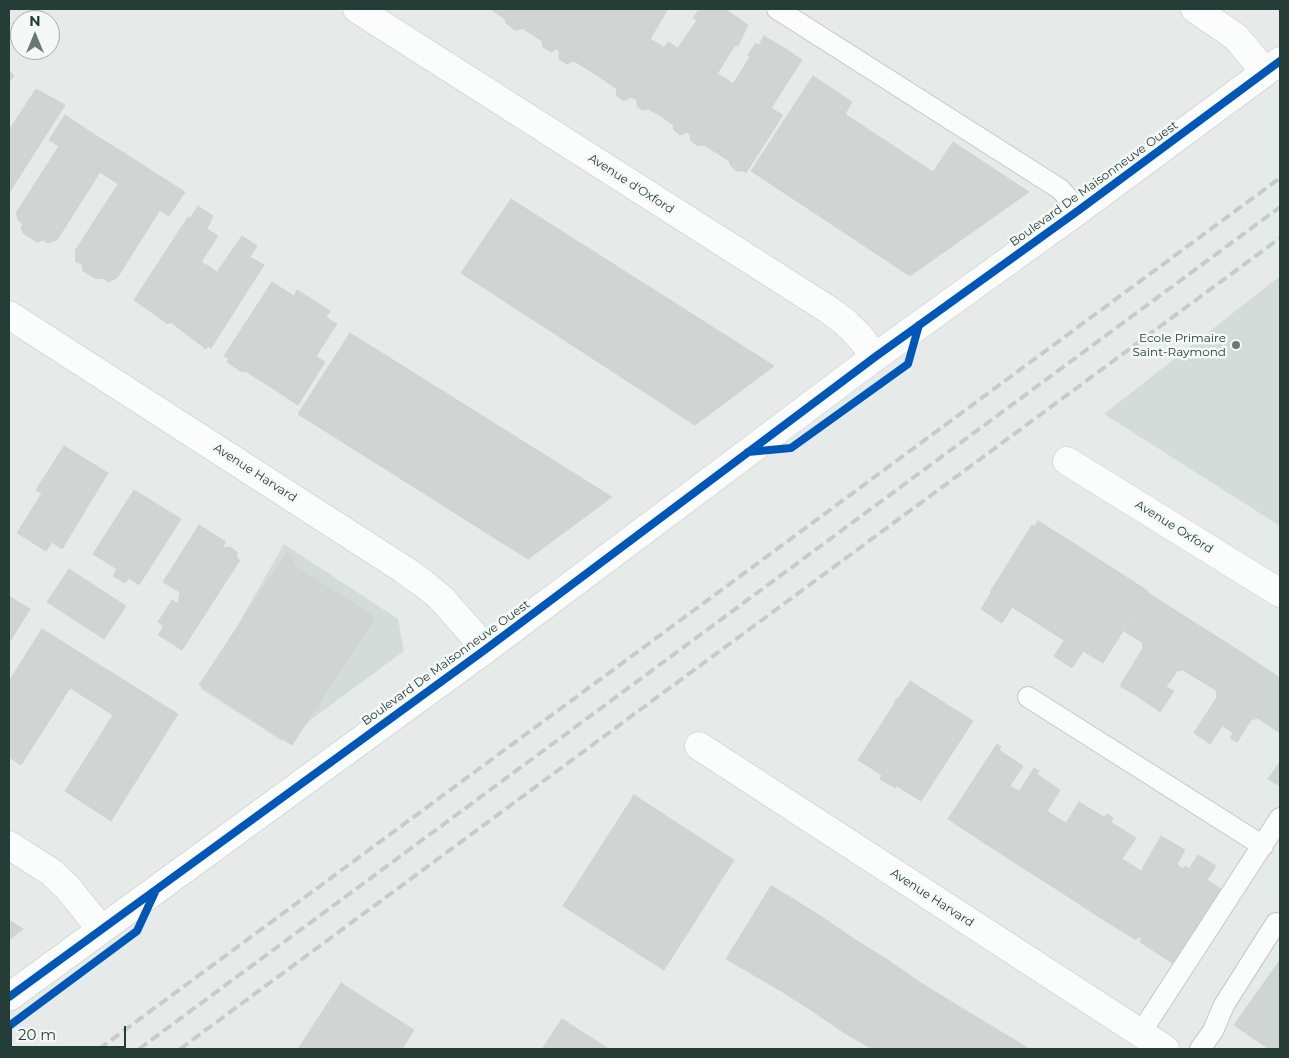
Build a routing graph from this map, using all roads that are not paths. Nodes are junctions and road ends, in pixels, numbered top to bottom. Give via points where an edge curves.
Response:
1 (357, 9) edge
2 (777, 9) edge
3 (1195, 9) edge
4 (1273, 66) edge
5 (1079, 210) junction
6 (9, 315) edge
7 (875, 357) junction
8 (1067, 461) dead end
9 (1280, 593) edge
10 (486, 649) junction
11 (1028, 697) dead end
12 (699, 746) dead end
13 (1280, 818) edge
14 (9, 845) edge
15 (1263, 846) junction
16 (1276, 923) dead end
17 (101, 930) junction
18 (9, 997) edge
19 (1140, 1034) junction
20 (1164, 1049) edge
21 (1200, 1049) edge

1 - 7 street, Avenue d'Oxford via 829,310 860,337
2 - 5 lane via 1060,189
3 - 4 street
4 - 5 street, Boulevard De Maisonneuve Ouest
5 - 7 street, Boulevard De Maisonneuve Ouest
6 - 10 street, Avenue Harvard via 403,569 441,598
7 - 10 street, Boulevard De Maisonneuve Ouest
8 - 9 street, Avenue Oxford
10 - 17 street, Boulevard De Maisonneuve Ouest
11 - 15 lane
12 - 19 street, Avenue Harvard
13 - 15 lane
14 - 17 street via 68,887
15 - 19 lane
16 - 21 lane
17 - 18 street, Boulevard De Maisonneuve Ouest
19 - 20 street, Avenue Harvard

